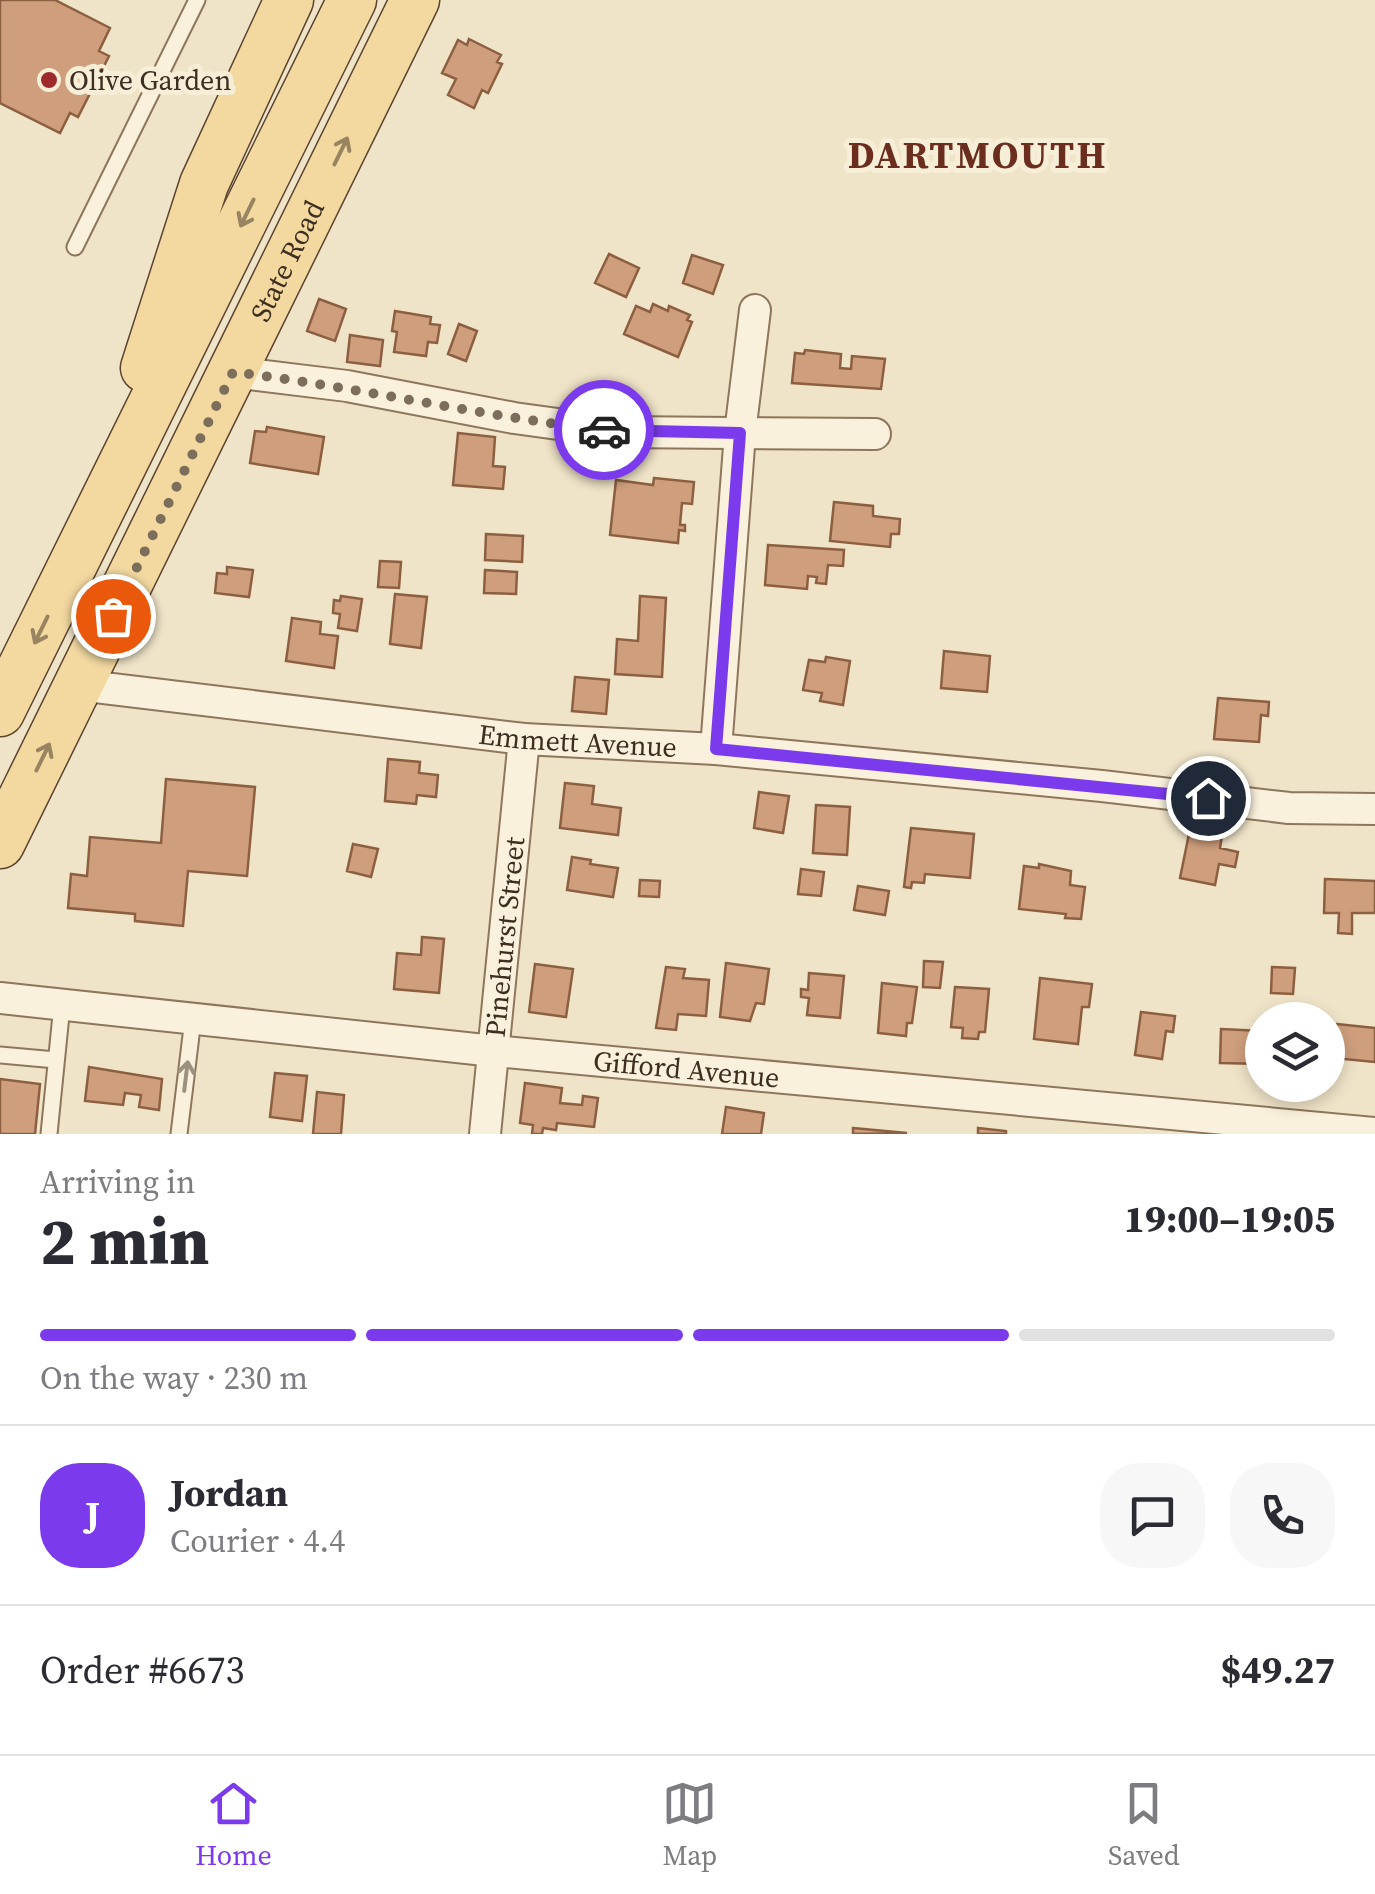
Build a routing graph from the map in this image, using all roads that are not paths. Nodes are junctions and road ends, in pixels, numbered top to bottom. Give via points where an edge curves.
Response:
1 (198, 0) edge
2 (289, 0) edge
3 (352, 0) edge
4 (415, 0) edge
5 (75, 247) dead end
6 (755, 310) dead end
7 (233, 372) junction
8 (740, 433) junction
9 (874, 434) dead end
10 (107, 498) junction
11 (79, 685) junction
12 (0, 712) edge
13 (524, 739) junction
14 (716, 749) junction
15 (1375, 809) edge
16 (0, 844) edge
17 (0, 998) edge
18 (62, 1004) junction
19 (193, 1018) junction
20 (494, 1051) junction
21 (0, 1055) edge
22 (56, 1060) junction
23 (1375, 1133) edge
24 (49, 1134) edge
25 (179, 1134) edge
26 (486, 1134) edge

1 - 5 lane
2 - 10 main road via 192,213
3 -> 10 main road, State Road
7 -> 4 main road, State Road
6 - 8 street
7 - 8 street via 565,426
7 - 11 main road, State Road
8 - 9 street
8 - 14 street
10 -> 12 main road, State Road
11 - 13 street, Emmett Avenue
16 -> 11 main road, State Road
13 - 14 street, Emmett Avenue
13 - 20 street, Pinehurst Street
14 - 15 street, Emmett Avenue via 1289,808
17 - 18 street, Gifford Avenue
18 - 19 street, Gifford Avenue
18 - 22 lane
19 - 20 street, Gifford Avenue
25 -> 19 lane
20 - 23 street, Gifford Avenue via 1126,1116
20 - 26 street, Pinehurst Street
21 - 22 lane
22 - 24 lane

